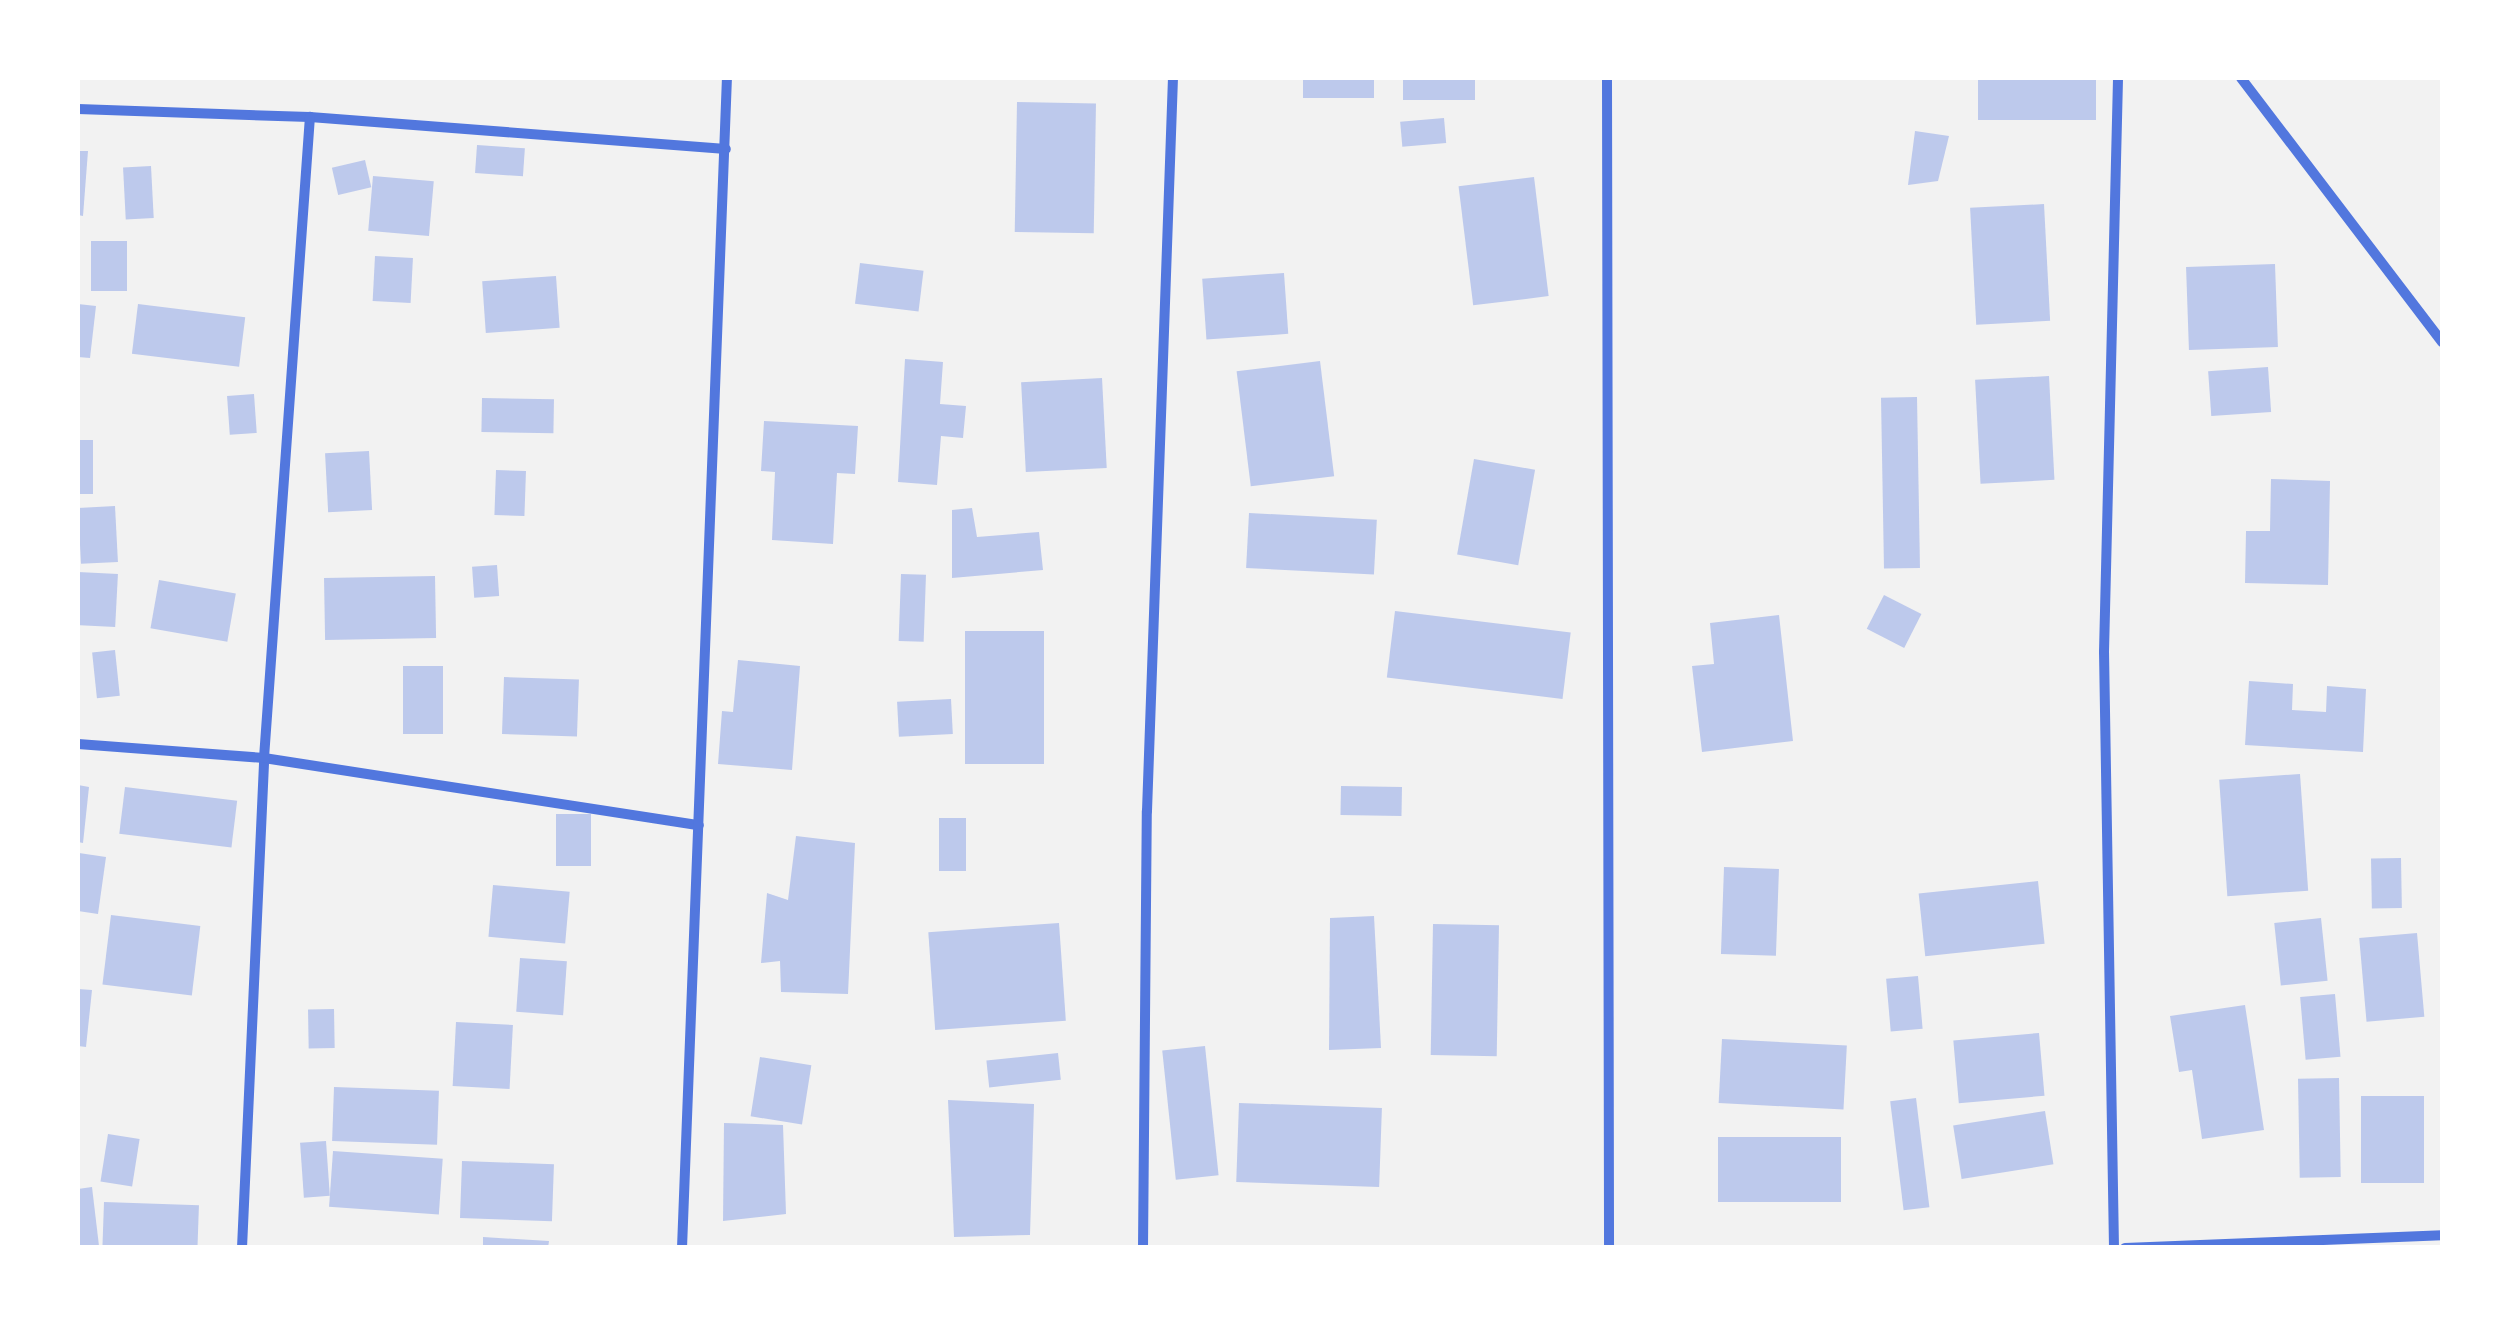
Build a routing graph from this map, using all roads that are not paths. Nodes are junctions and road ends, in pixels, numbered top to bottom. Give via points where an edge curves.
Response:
1 (727, 78) edge
2 (1173, 78) edge
3 (1607, 78) edge
4 (2118, 78) edge
5 (2241, 78) edge
6 (78, 109) edge
7 (310, 117) junction
8 (726, 150) junction
9 (2442, 342) edge
10 (78, 744) edge
11 (264, 758) junction
12 (699, 825) junction
13 (2442, 1235) edge
14 (242, 1248) edge
15 (682, 1248) edge
16 (1143, 1248) edge
17 (1609, 1248) edge
18 (2114, 1248) edge
19 (2125, 1248) edge

1 - 8 street
2 - 16 street via 1147,831
3 - 17 street
4 - 18 street via 2104,652
5 - 9 street
6 - 7 street
7 - 8 street
7 - 11 street
8 - 12 street
10 - 11 street
11 - 12 street
11 - 14 street
12 - 15 street
13 - 19 street

